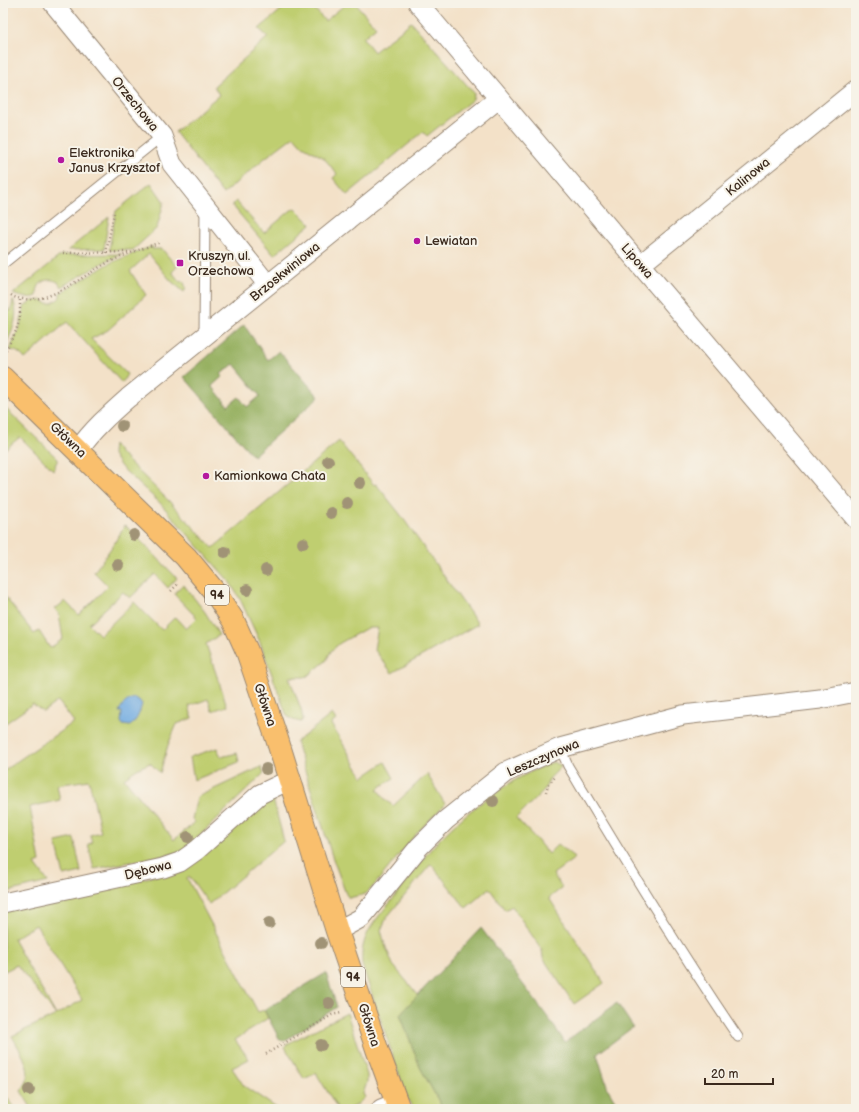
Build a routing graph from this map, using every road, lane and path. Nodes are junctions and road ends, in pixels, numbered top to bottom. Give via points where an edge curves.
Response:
1 (52, 3) edge
2 (418, 3) edge
3 (856, 90) edge
4 (498, 99) junction
5 (162, 136) junction
6 (205, 205) junction
7 (114, 212) dead end
8 (161, 242) dead end
9 (106, 252) junction
10 (134, 252) junction
11 (64, 253) dead end
12 (3, 264) edge
13 (640, 265) junction
14 (268, 285) junction
15 (11, 295) dead end
16 (20, 298) junction
17 (204, 337) junction
18 (6, 350) dead end
19 (6, 385) edge
20 (78, 450) junction
21 (856, 519) edge
22 (179, 583) dead end
23 (171, 591) dead end
24 (856, 692) edge
25 (560, 748) junction
26 (292, 782) junction
27 (3, 903) edge
28 (338, 931) junction
29 (343, 1012) dead end
30 (738, 1038) dead end
31 (266, 1054) dead end
32 (392, 1107) edge

1 - 5 street, Orzechowa
2 - 4 street, Lipowa
3 - 13 street, Kalinowa
4 - 13 street, Lipowa
4 - 14 street, Brzoskwiniowa
5 - 6 street, Orzechowa via 172,164
5 - 12 lane
6 - 14 street, Orzechowa
6 - 17 lane
7 - 9 path
8 - 10 path
9 - 10 path
9 - 11 path
10 - 16 path via 109,262 42,298
13 - 21 street, Lipowa
14 - 17 street, Brzoskwiniowa
15 - 16 path
16 - 18 path via 20,318
17 - 20 street, Brzoskwiniowa via 128,398
19 - 20 main road, Główna / 94
20 - 26 main road, Główna / 94 via 186,557 229,614 247,651
22 - 23 path
24 - 25 street, Leszczynowa via 820,699 683,715
25 - 28 street, Leszczynowa via 506,772 446,820 419,847 361,918
25 - 30 lane via 568,766 646,894
26 - 27 street, Dębowa via 279,784 260,794 180,862
26 - 28 main road, Główna / 94
28 - 32 main road, Główna / 94 via 377,1049
29 - 31 path via 332,1015

